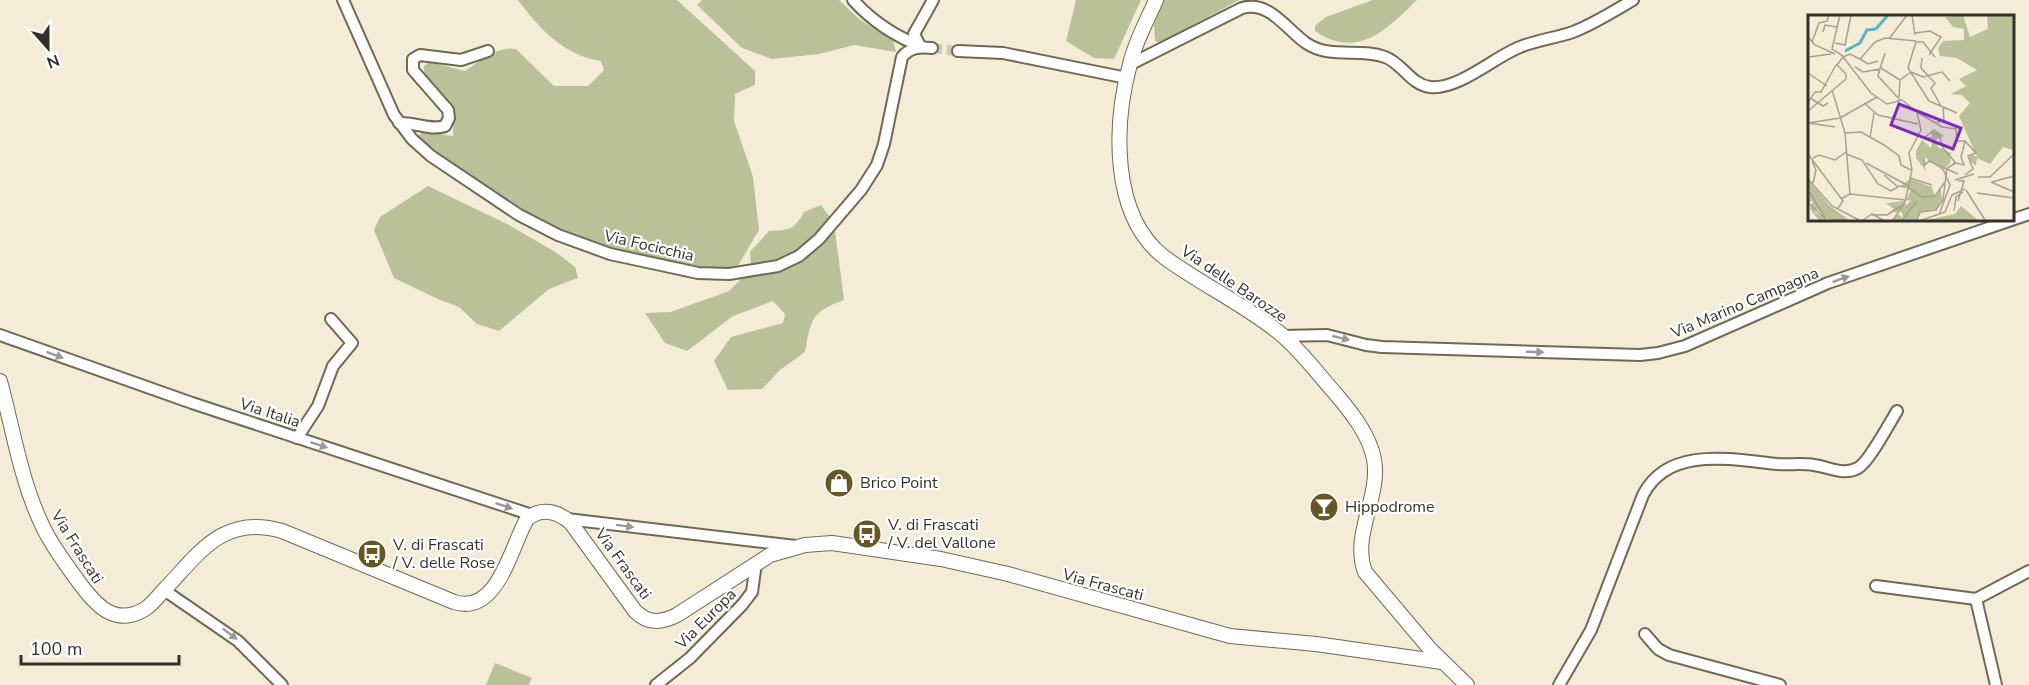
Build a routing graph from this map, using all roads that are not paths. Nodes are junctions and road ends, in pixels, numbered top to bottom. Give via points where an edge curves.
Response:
1 (343, 0) edge
2 (853, 0) edge
3 (933, 0) edge
4 (1156, 0) edge
5 (1633, 0) edge
6 (926, 47) junction
7 (488, 51) dead end
8 (958, 51) tunnel mouth
9 (1128, 71) junction
10 (399, 123) junction
11 (2029, 214) edge
12 (2014, 219) edge
13 (2011, 220) edge
14 (331, 320) dead end
15 (0, 335) edge
16 (1283, 336) junction
17 (0, 381) edge
18 (1897, 411) dead end
19 (297, 438) junction
20 (532, 515) junction
21 (567, 519) junction
22 (797, 546) junction
23 (756, 563) junction
24 (2029, 571) edge
25 (1876, 586) dead end
26 (164, 590) junction
27 (1976, 599) junction
28 (1645, 634) dead end
29 (1442, 662) junction
30 (282, 685) edge
31 (656, 685) edge
32 (1467, 685) edge
33 (1559, 685) edge
34 (1780, 685) edge
35 (1995, 685) edge

1 - 10 street, Via Focicchia
2 - 6 street via 880,24 905,40
3 - 6 street via 914,34
4 - 9 main road, Via delle Barozze
5 - 9 street via 1575,31 1520,47 1457,81 1439,86 1420,84 1383,56 1321,51 1257,6 1242,8
6 - 10 street, Via Focicchia via 910,50 902,57 881,154 861,190 799,256 778,266 747,272 682,271 610,254 558,235 525,219 457,175 422,148
7 - 10 street via 461,60 420,55 413,59 413,70 448,110 449,118 441,128
8 - 9 street via 1004,53
9 - 16 main road, Via delle Barozze via 1119,150 1126,193 1139,228 1164,257
12 -> 11 street, Via Marino Campagna
16 -> 13 street, Via Marino Campagna via 1328,334 1382,347 1658,353 1690,344 1839,279
14 - 19 street via 352,343 333,366 318,406
15 -> 19 street, Via Italia
16 - 29 main road, Via delle Barozze via 1344,404 1366,437 1374,476 1362,541 1364,567 1368,577
17 - 26 main road, Via Frascati via 39,519 93,602 110,613 130,615 141,612
18 - 33 street via 1870,458 1850,471 1807,464 1698,459 1659,473 1643,495 1587,640
19 -> 20 street, Via Italia
20 - 21 main road via 549,512
20 - 26 main road, Via Frascati via 520,531 496,585 484,597 468,604 454,602 290,534 258,527 237,528 214,539
21 -> 22 street
21 - 23 main road, Via Frascati via 635,611 650,621 677,615
22 - 23 main road, Via Frascati
22 - 29 main road, Via Frascati via 837,543 941,559 1230,636
23 - 31 street, Via Europa via 754,585 747,600 698,650
24 - 27 street
25 - 27 street
26 -> 30 street via 232,635
27 - 35 street
28 - 34 street via 1669,655
29 - 32 main road, Via delle Barozze

